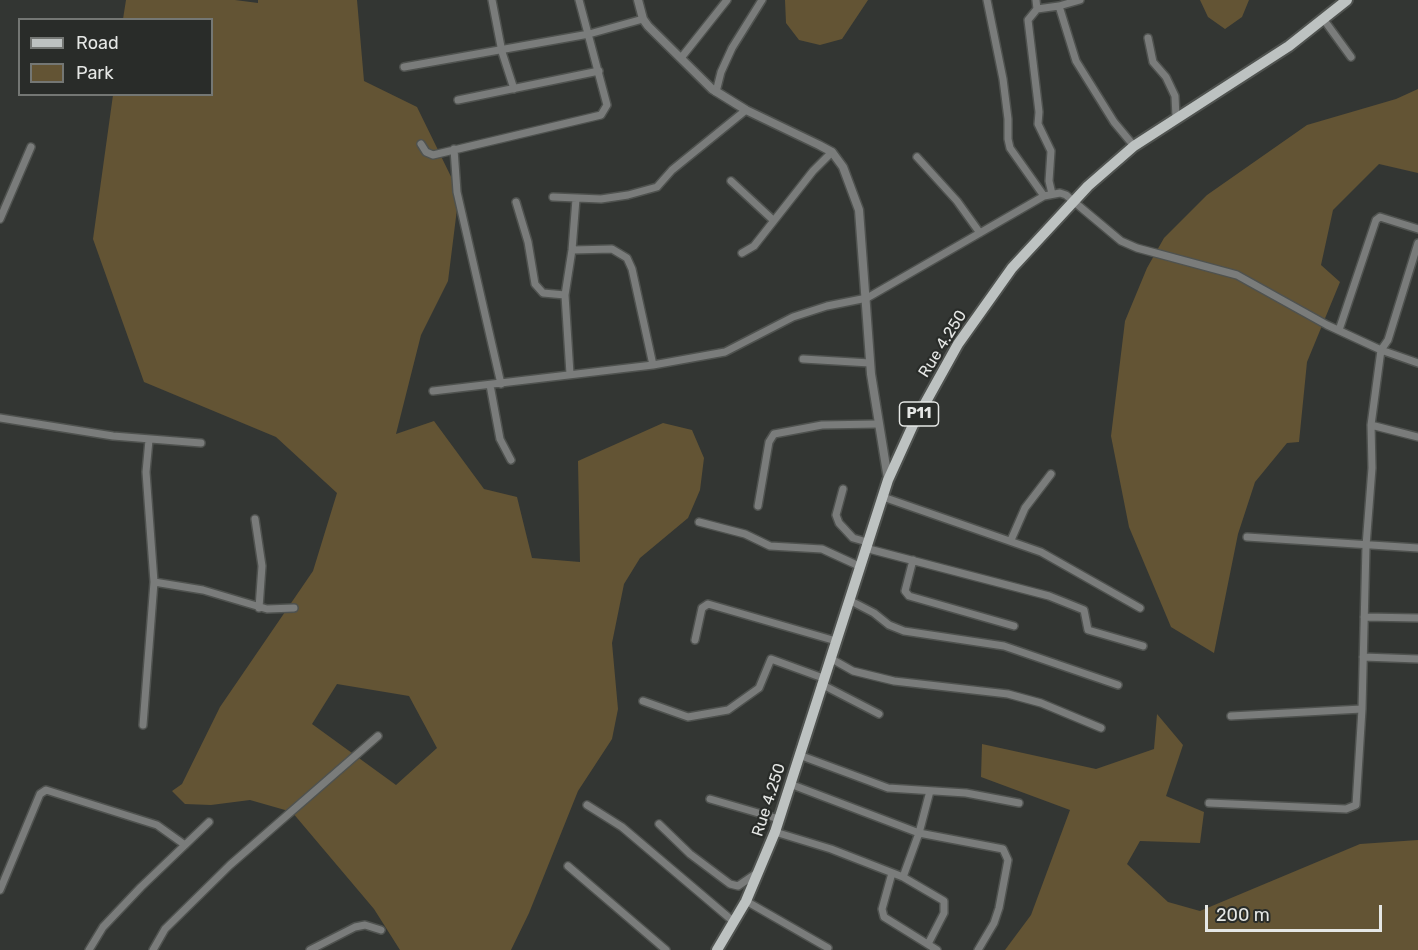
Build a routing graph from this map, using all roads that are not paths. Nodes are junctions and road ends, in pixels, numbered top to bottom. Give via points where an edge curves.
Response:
1 (492, 0) edge
2 (579, 0) edge
3 (638, 0) edge
4 (727, 0) edge
5 (762, 0) edge
6 (987, 0) edge
7 (1036, 0) edge
8 (1080, 0) edge
9 (1347, 0) edge
10 (1059, 6) junction
11 (1037, 9) junction
12 (643, 19) junction
13 (1324, 20) junction
14 (589, 34) junction
15 (1148, 38) dead end
16 (502, 52) junction
17 (1351, 57) dead end
18 (681, 58) junction
19 (404, 67) dead end
20 (599, 72) junction
21 (514, 89) junction
22 (716, 92) junction
23 (458, 100) dead end
24 (746, 110) junction
25 (1176, 117) junction
26 (421, 144) dead end
27 (1134, 146) junction
28 (31, 147) dead end
29 (454, 149) junction
30 (832, 152) junction
31 (917, 157) dead end
32 (731, 181) dead end
33 (1052, 194) junction
34 (1044, 196) junction
35 (553, 197) dead end
36 (576, 199) junction
37 (4, 201) edge
38 (516, 202) dead end
39 (1071, 202) junction
40 (0, 219) edge
41 (773, 220) junction
42 (1418, 229) edge
43 (980, 233) junction
44 (1418, 243) edge
45 (572, 250) junction
46 (742, 253) dead end
47 (565, 295) junction
48 (867, 298) junction
49 (1339, 330) junction
50 (1381, 350) junction
51 (802, 359) dead end
52 (870, 363) junction
53 (1418, 363) edge
54 (653, 365) junction
55 (570, 374) junction
56 (501, 384) junction
57 (490, 385) junction
58 (433, 391) dead end
59 (0, 418) edge
60 (877, 424) junction
61 (1371, 425) junction
62 (1418, 437) edge
63 (149, 440) junction
64 (201, 443) dead end
65 (511, 460) dead end
66 (1051, 474) dead end
67 (888, 480) junction
68 (843, 489) dead end
69 (883, 497) junction
70 (758, 507) dead end
71 (255, 519) dead end
72 (699, 522) dead end
73 (1247, 537) dead end
74 (1011, 540) junction
75 (866, 545) junction
76 (1366, 546) junction
77 (1418, 548) edge
78 (913, 560) junction
79 (860, 566) junction
80 (154, 582) junction
81 (849, 600) junction
82 (259, 608) junction
83 (294, 608) dead end
84 (1140, 608) dead end
85 (1364, 617) junction
86 (1418, 618) edge
87 (1014, 626) dead end
88 (695, 640) dead end
89 (836, 640) junction
90 (1143, 646) dead end
91 (1363, 657) junction
92 (830, 658) junction
93 (1418, 659) edge
94 (822, 681) junction
95 (1118, 685) dead end
96 (643, 701) dead end
97 (1362, 709) junction
98 (879, 714) dead end
99 (1231, 716) dead end
100 (143, 725) dead end
101 (1101, 729) dead end
102 (378, 736) dead end
103 (799, 755) junction
104 (790, 784) junction
105 (930, 792) junction
106 (710, 799) dead end
107 (1019, 803) dead end
108 (1209, 803) dead end
109 (587, 805) dead end
110 (779, 819) junction
111 (209, 822) dead end
112 (659, 824) dead end
113 (775, 832) junction
114 (920, 833) junction
115 (185, 845) junction
116 (568, 866) dead end
117 (759, 872) junction
118 (892, 873) junction
119 (903, 877) junction
120 (0, 890) edge
121 (746, 901) junction
122 (734, 922) junction
123 (381, 930) dead end
124 (928, 944) junction
125 (828, 948) dead end
126 (89, 950) edge
127 (153, 950) edge
128 (310, 950) edge
129 (666, 950) edge
130 (717, 950) edge
131 (937, 950) edge
132 (978, 950) edge

1 - 16 street
2 - 14 street
3 - 12 street
4 - 18 street
5 - 22 street via 732,48
6 - 34 street via 1003,79 1010,148
7 - 11 street
8 - 10 street
9 - 13 main road, P11
10 - 11 street
10 - 27 street via 1076,61
11 - 33 street via 1029,20 1038,124 1051,151
12 - 14 street
12 - 18 street
13 - 17 street
13 - 25 main road, Rue 4.250 / P11
14 - 16 street
14 - 20 street
15 - 25 street via 1153,62 1175,96
16 - 19 street
16 - 21 street
18 - 22 street
20 - 21 street
20 - 29 street via 607,105 601,115
21 - 23 street
22 - 24 street
24 - 30 street
24 - 36 street via 672,170 657,187 628,195
25 - 27 main road, Rue 4.250 / P11
26 - 29 street via 429,154
27 - 39 main road, Rue 4.250 / P11
28 - 37 street
29 - 56 street via 457,192
30 - 41 street
30 - 48 street via 843,167 859,210
31 - 43 street
32 - 41 street
33 - 34 street
33 - 39 street via 1066,195
34 - 43 street
35 - 36 street
36 - 45 street
37 - 40 street
38 - 47 street via 535,284 543,293
39 - 49 street via 1137,249 1237,275
39 - 67 main road, Rue 4.250 / P11 via 1012,268 958,344
41 - 46 street via 754,246
42 - 49 street via 1376,220
43 - 48 street
44 - 50 street via 1388,340
45 - 47 street
45 - 54 street via 612,249 627,258
47 - 55 street
48 - 52 street
48 - 54 street via 793,317 725,352
49 - 50 street
50 - 53 street
50 - 61 street
51 - 52 street
52 - 60 street
54 - 55 street
55 - 56 street
56 - 57 street
57 - 58 street
57 - 65 street via 500,439
59 - 63 street
60 - 67 street
60 - 70 street via 822,425 774,434 769,441
61 - 62 street
61 - 76 street
63 - 64 street
63 - 80 street via 146,471
66 - 74 street via 1025,508
67 - 69 main road, Rue 4.250 / P11
68 - 75 street via 836,515 839,523
69 - 74 street
69 - 75 main road, Rue 4.250 / P11
71 - 82 street via 262,566
72 - 79 street via 745,534 770,546 822,549
73 - 76 street
74 - 84 street via 1041,552
75 - 78 street
75 - 79 main road, Rue 4.250 / P11
76 - 77 street
76 - 85 street
78 - 87 street via 906,594
78 - 90 street via 1049,596 1084,610 1088,630
79 - 81 main road, Rue 4.250 / P11
80 - 82 street via 203,590
80 - 100 street
81 - 89 main road, Rue 4.250 / P11
81 - 95 street via 904,631 1004,646
82 - 83 street
85 - 86 street
85 - 91 street
88 - 89 street via 702,608 708,604
89 - 92 main road, Rue 4.250 / P11
91 - 93 street
91 - 97 street
92 - 94 main road, Rue 4.250 / P11
92 - 101 street via 853,671 894,681 1008,694 1041,703
94 - 96 street via 771,659 757,692 722,712 688,717
94 - 98 street
94 - 103 main road, Rue 4.250 / P11
97 - 99 street
97 - 108 street via 1358,795 1353,807
102 - 127 street via 230,865 165,929
103 - 104 main road, Rue 4.250 / P11
103 - 105 street via 888,788
104 - 110 main road, Rue 4.250 / P11
104 - 114 street
105 - 107 street via 966,793
105 - 114 street
106 - 110 street
109 - 122 street via 622,827
110 - 113 main road, Rue 4.250 / P11
111 - 115 street
112 - 117 street via 730,884 738,886
113 - 117 main road, Rue 4.250 / P11
113 - 118 street
114 - 119 street
114 - 132 street via 1003,849 1008,854 994,923
115 - 120 street via 157,825 46,790 40,794
115 - 126 street via 103,927
116 - 129 street
117 - 121 main road, Rue 4.250 / P11
118 - 119 street
118 - 124 street via 882,913
119 - 124 street via 944,901 944,913
121 - 122 main road, Rue 4.250 / P11
121 - 125 street
122 - 130 main road, Rue 4.250 / P11
123 - 128 street via 365,925 355,927
124 - 131 street

